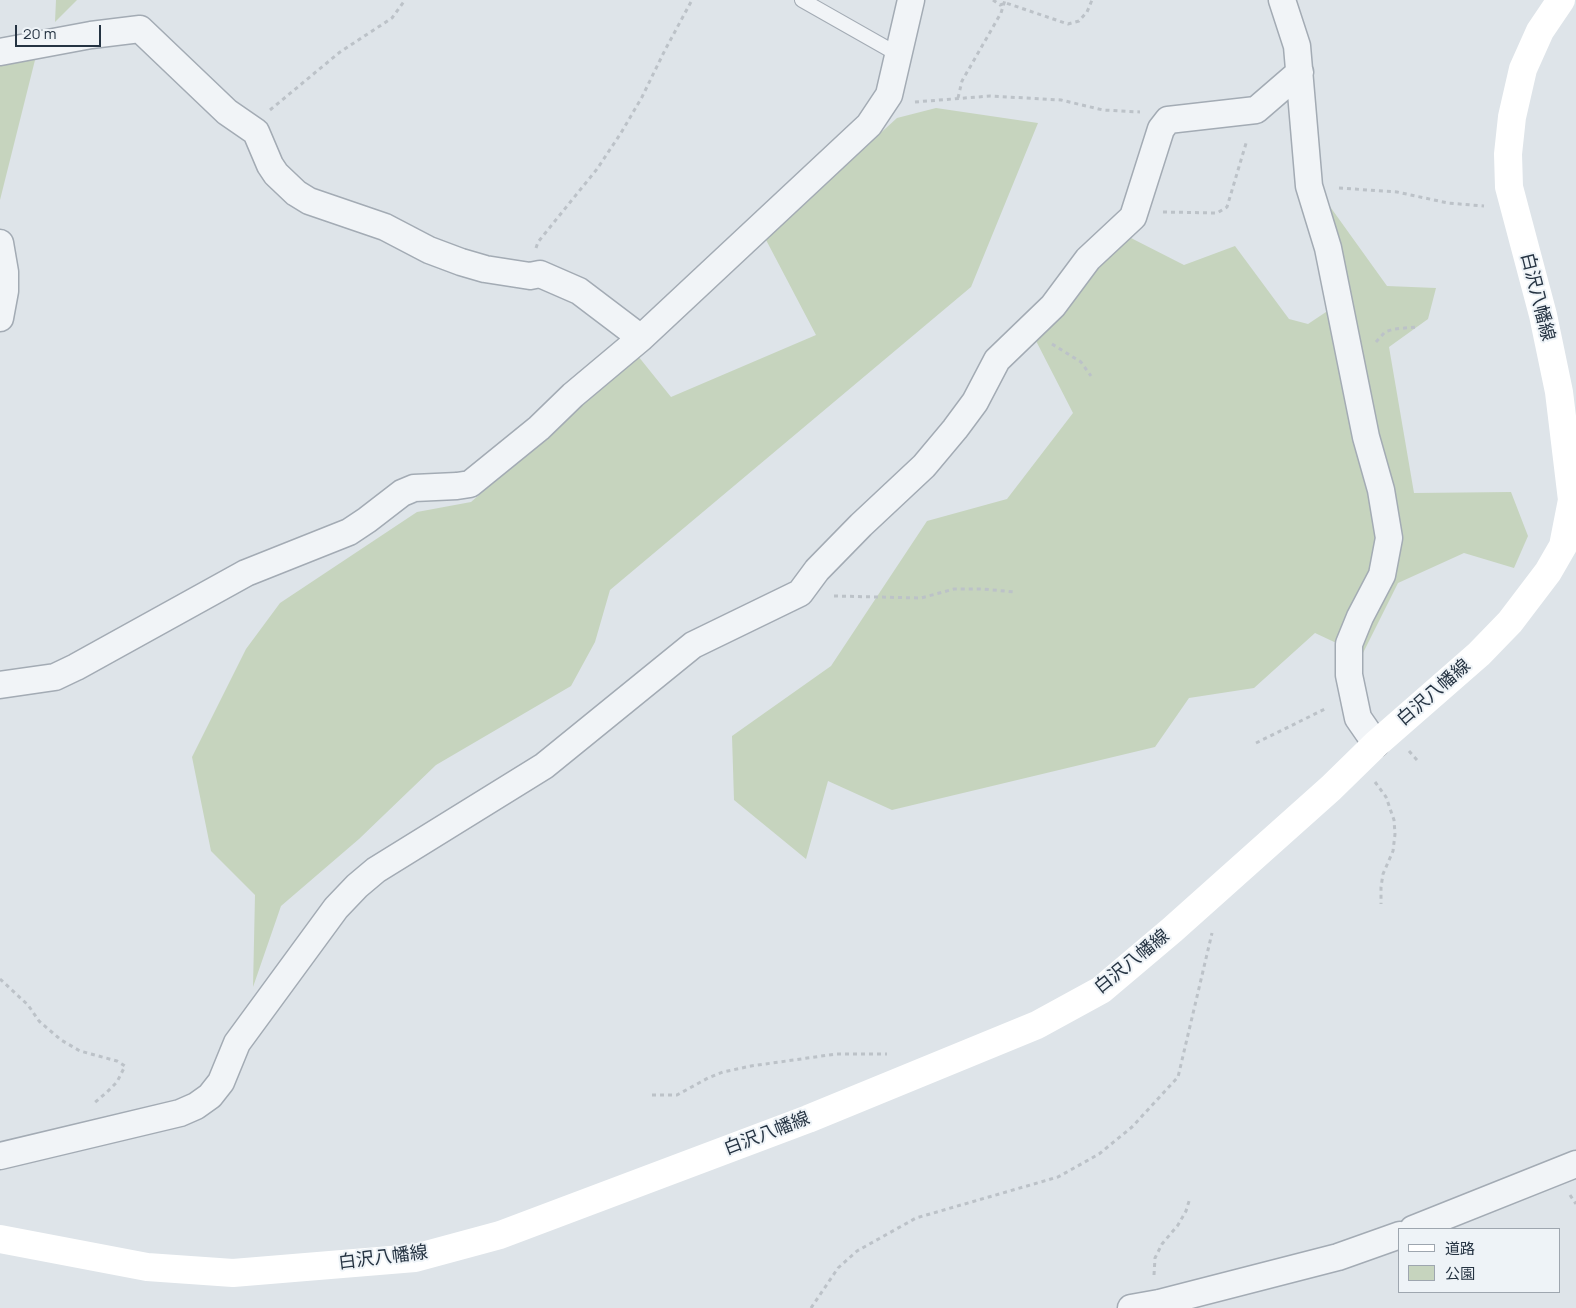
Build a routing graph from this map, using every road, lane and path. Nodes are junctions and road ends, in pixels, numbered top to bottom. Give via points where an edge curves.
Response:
1 (405, 0) edge
2 (692, 0) edge
3 (802, 0) edge
4 (911, 0) edge
5 (993, 0) edge
6 (1005, 0) edge
7 (1092, 0) edge
8 (1282, 0) edge
9 (1561, 0) edge
10 (1003, 4) junction
11 (0, 52) edge
12 (898, 55) junction
13 (1300, 72) junction
14 (958, 98) junction
15 (885, 100) junction
16 (1256, 110) junction
17 (1168, 120) junction
18 (249, 128) junction
19 (1311, 193) junction
20 (1136, 208) junction
21 (1515, 209) junction
22 (0, 243) edge
23 (530, 276) junction
24 (0, 318) edge
25 (1417, 327) dead end
26 (1028, 330) junction
27 (641, 338) junction
28 (1374, 345) dead end
29 (1091, 376) dead end
30 (1014, 592) dead end
31 (800, 593) junction
32 (0, 685) edge
33 (1355, 702) junction
34 (1256, 743) dead end
35 (1368, 752) junction
36 (1208, 897) junction
37 (1381, 904) dead end
38 (0, 979) edge
39 (889, 1054) dead end
40 (652, 1095) dead end
41 (62, 1140) junction
42 (0, 1156) edge
43 (1576, 1164) edge
44 (1190, 1198) dead end
45 (1416, 1228) edge
46 (1398, 1236) edge
47 (0, 1239) edge
48 (1159, 1303) junction
49 (811, 1308) edge
50 (1132, 1308) edge

1 - 18 path via 392,18 340,52
2 - 23 path via 621,133 597,169 538,242
3 - 12 lane
4 - 12 street
5 - 10 path via 1000,6
6 - 10 path
7 - 10 path via 1079,21 1068,24
8 - 13 street via 1297,46
9 - 21 main road, 白沢八幡線 via 1540,30 1524,70 1512,117 1509,187
10 - 14 path via 1001,13 962,80
11 - 18 street via 140,29 227,112
12 - 15 street
13 - 16 street
13 - 19 street
14 - 15 path via 898,104
14 - 17 path via 990,96 1061,100 1103,110 1152,112
15 - 27 street via 869,125
16 - 17 street
16 - 20 path via 1257,116 1249,130 1227,207 1217,213 1144,212
17 - 20 street via 1161,129
18 - 23 street via 256,132 276,174 309,201 384,227 461,262
19 - 21 path via 1338,188 1397,192 1448,203
19 - 33 street via 1328,248 1389,538 1382,575 1349,644 1349,675
20 - 26 street via 1132,217 1088,259 1053,306
21 - 35 main road, 白沢八幡線 via 1559,392 1572,500 1563,546 1548,572 1510,622 1479,654
22 - 24 street via 5,272
23 - 27 street via 540,274 579,291
25 - 28 path via 1385,332
26 - 29 path via 1081,362
26 - 31 street via 997,360 975,402 924,466 817,570
27 - 32 street via 470,484 408,490 349,532 246,573 55,677
30 - 31 path via 954,589 921,598
31 - 41 street via 693,645 544,766 392,860 357,886 336,908 237,1043 220,1082 210,1096 180,1113
33 - 34 path via 1324,709
33 - 35 street
35 - 36 main road, 白沢八幡線
35 - 37 path via 1394,820 1396,834 1383,874
36 - 47 main road, 白沢八幡線 via 1101,990 1037,1025 808,1119 500,1235 415,1258 233,1272 147,1267
36 - 49 path via 1216,916 1178,1077 1132,1127 1099,1154 1058,1177 916,1218 857,1251 838,1268
38 - 41 path via 61,1040 80,1051 125,1066 117,1082 68,1125
39 - 40 path via 836,1054 752,1066 723,1072 677,1095
41 - 42 street
43 - 45 street
44 - 48 path via 1178,1225 1155,1258 1154,1276
46 - 48 street via 1338,1257
48 - 50 street

